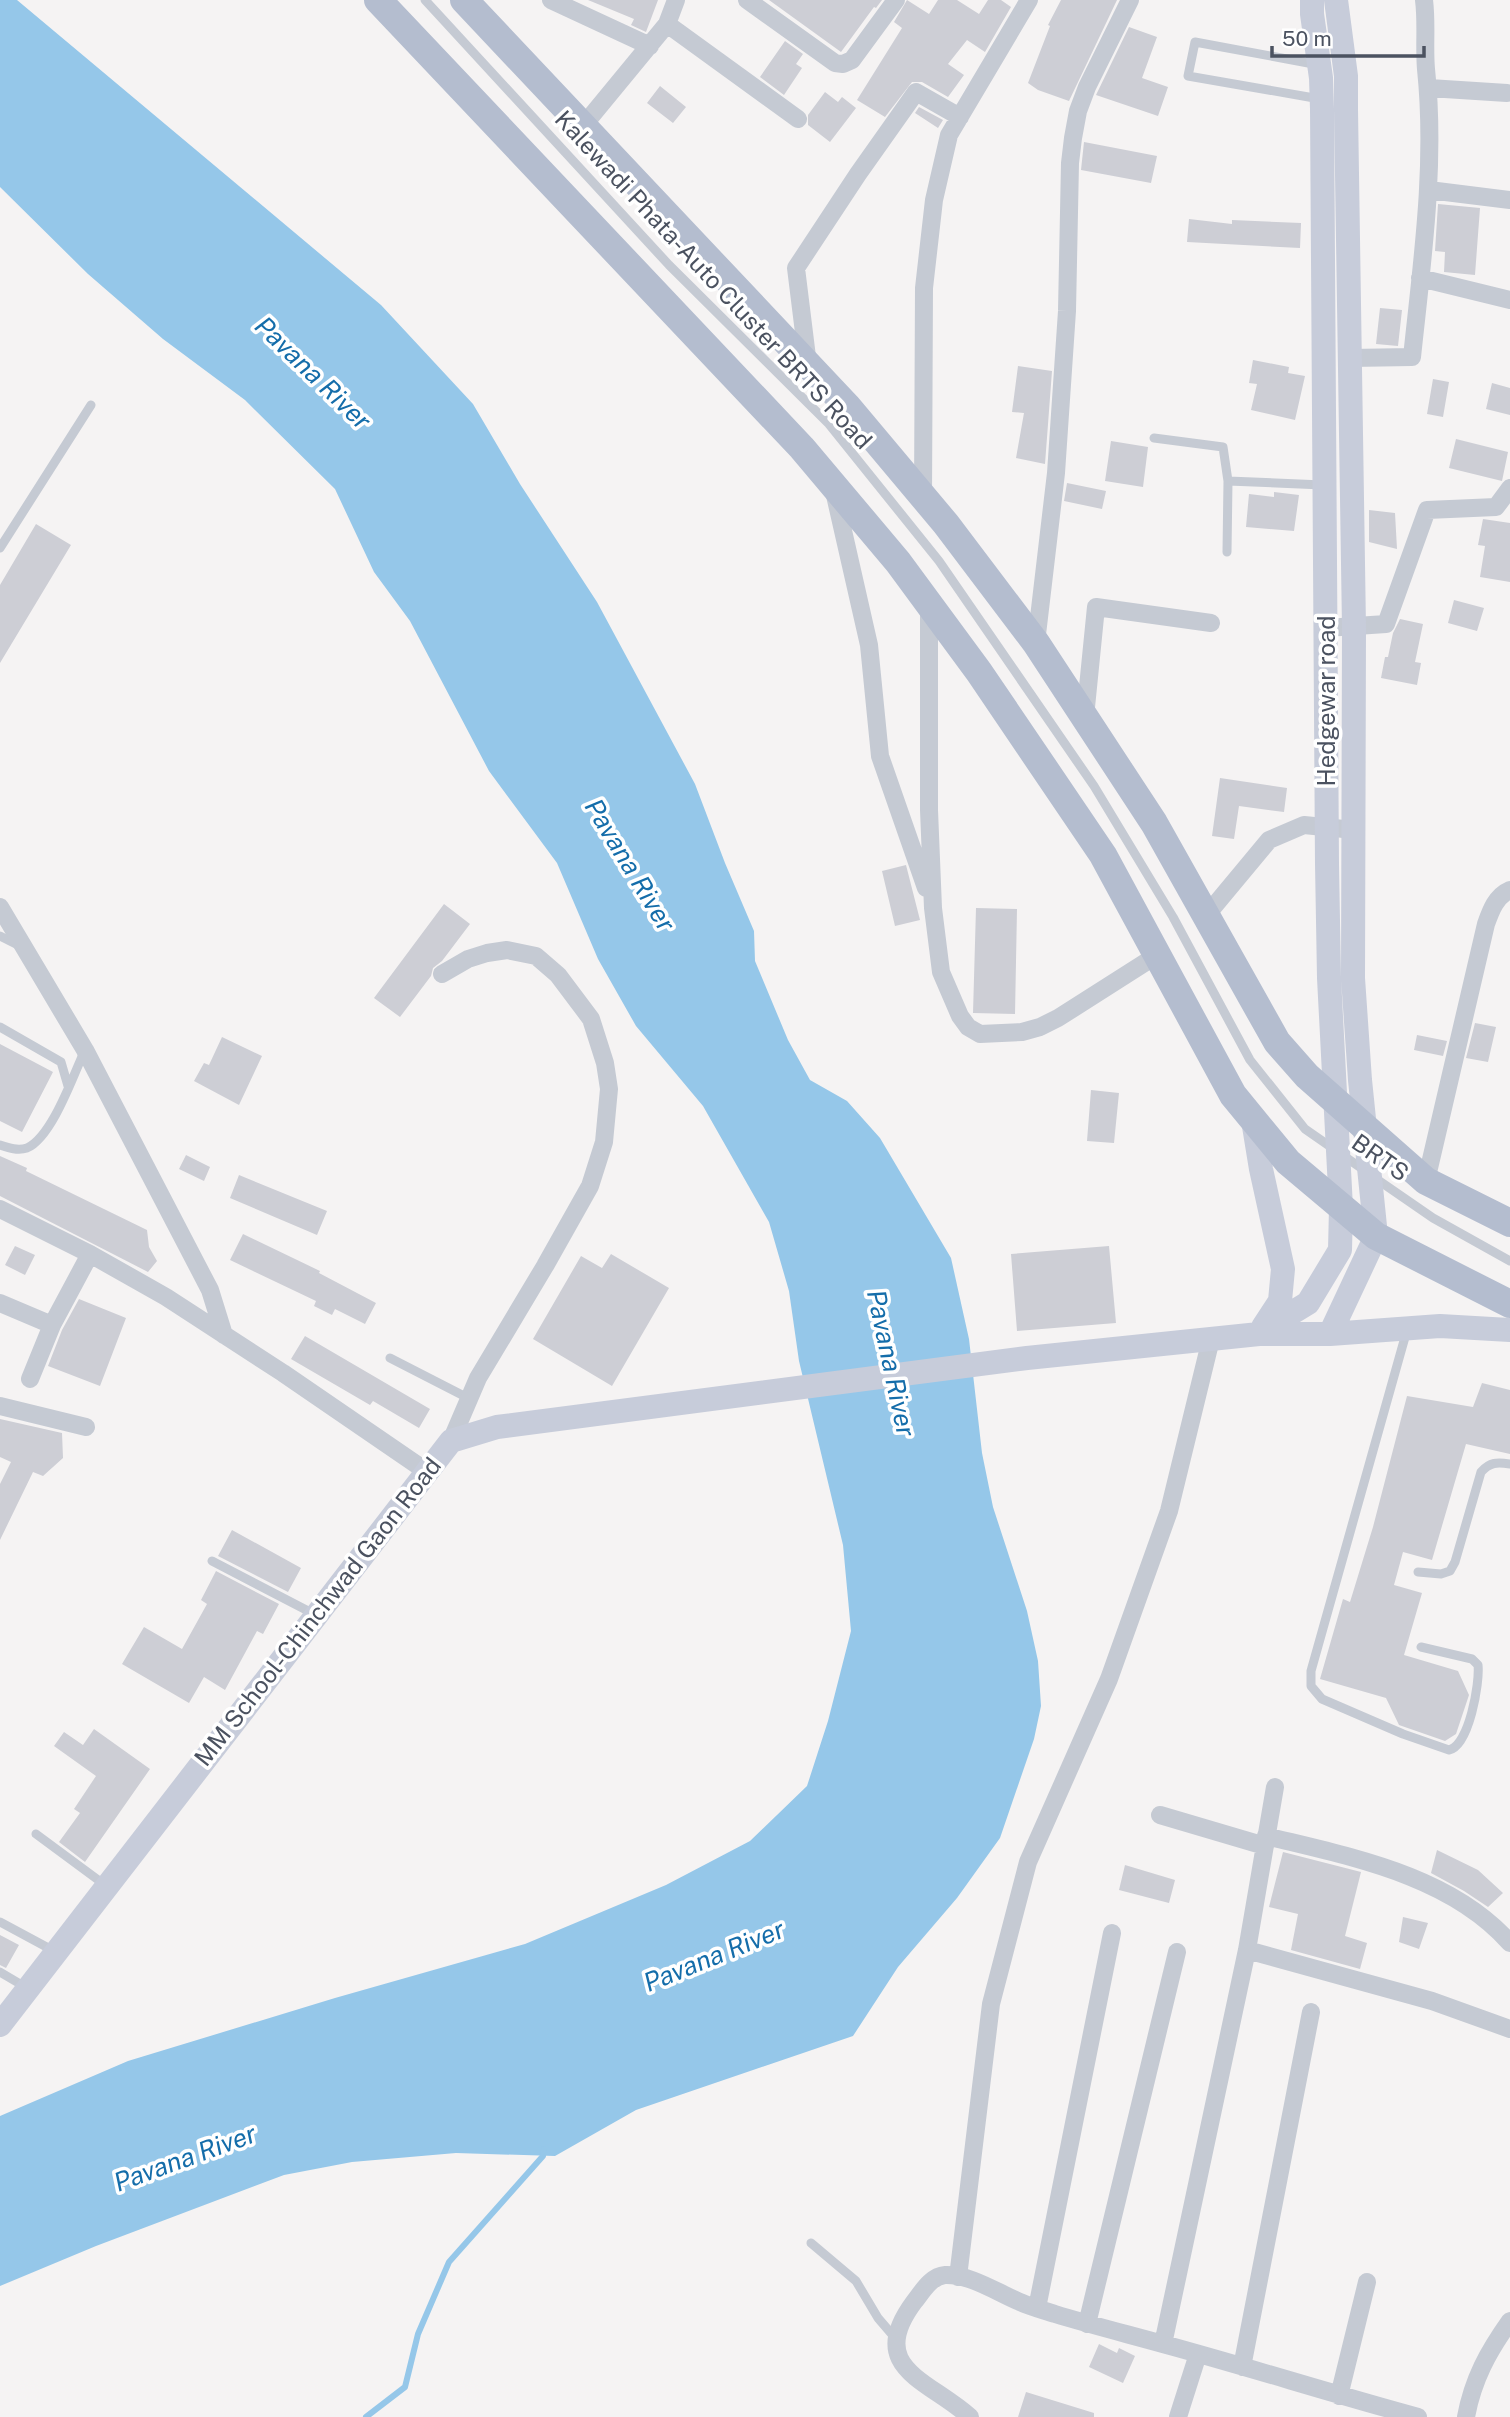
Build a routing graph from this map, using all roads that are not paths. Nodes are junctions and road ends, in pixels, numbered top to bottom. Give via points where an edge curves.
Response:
1 (378, 0) edge
2 (425, 0) edge
3 (464, 0) edge
4 (551, 0) edge
5 (676, 0) edge
6 (747, 0) edge
7 (896, 0) edge
8 (1029, 0) edge
9 (1130, 0) edge
10 (1312, 0) edge
11 (1336, 0) edge
12 (1424, 0) edge
13 (667, 24) junction
14 (650, 46) junction
15 (1320, 65) junction
16 (1429, 88) junction
17 (1507, 93) dead end
18 (1322, 99) junction
19 (960, 117) junction
20 (798, 119) dead end
21 (583, 126) junction
22 (1429, 190) junction
23 (1510, 200) edge
24 (1420, 278) junction
25 (1510, 300) edge
26 (1350, 358) junction
27 (808, 365) junction
28 (91, 405) dead end
29 (1154, 438) dead end
30 (1228, 481) junction
31 (832, 483) junction
32 (1325, 486) junction
33 (1510, 488) edge
34 (923, 497) junction
35 (0, 548) edge
36 (1227, 552) dead end
37 (929, 603) junction
38 (1211, 623) dead end
39 (1326, 628) junction
40 (1354, 628) junction
41 (1036, 643) junction
42 (1085, 717) junction
43 (1328, 827) junction
44 (1354, 830) junction
45 (1510, 890) edge
46 (0, 907) edge
47 (933, 908) junction
48 (1205, 917) junction
49 (0, 936) edge
50 (24, 948) junction
51 (1157, 955) junction
52 (442, 974) dead end
53 (0, 1027) edge
54 (85, 1050) junction
55 (1250, 1060) joint
56 (68, 1086) junction
57 (1337, 1104) junction
58 (1254, 1120) junction
59 (1366, 1128) junction
60 (0, 1145) edge
61 (1339, 1153) junction
62 (1371, 1175) junction
63 (1426, 1181) junction
64 (1341, 1208) junction
65 (0, 1209) edge
66 (1510, 1223) edge
67 (1376, 1236) junction
68 (90, 1254) junction
69 (1510, 1261) edge
70 (0, 1303) edge
71 (1510, 1304) edge
72 (52, 1325) junction
73 (1408, 1328) junction
74 (1510, 1330) edge
75 (1259, 1334) junction
76 (1330, 1334) junction
77 (223, 1335) junction
78 (1211, 1339) junction
79 (390, 1357) dead end
80 (30, 1379) dead end
81 (468, 1398) junction
82 (0, 1406) edge
83 (86, 1427) dead end
84 (451, 1441) junction
85 (1510, 1464) edge
86 (426, 1471) junction
87 (212, 1561) dead end
88 (1418, 1572) dead end
89 (315, 1615) junction
90 (1421, 1647) dead end
91 (1275, 1787) dead end
92 (1160, 1815) dead end
93 (36, 1834) dead end
94 (1266, 1841) junction
95 (107, 1886) junction
96 (0, 1922) edge
97 (1112, 1933) dead end
98 (1510, 1943) edge
99 (1247, 1950) junction
100 (56, 1952) junction
101 (1177, 1952) dead end
102 (0, 1972) edge
103 (28, 1988) junction
104 (1311, 2012) dead end
105 (0, 2025) edge
106 (1510, 2029) edge
107 (811, 2243) dead end
108 (958, 2277) junction
109 (1367, 2282) dead end
110 (1037, 2308) junction
111 (1510, 2321) edge
112 (1087, 2324) junction
113 (896, 2339) junction
114 (1163, 2344) junction
115 (1198, 2354) junction
116 (1242, 2367) junction
117 (1339, 2396) junction
118 (970, 2417) edge
119 (1178, 2417) edge
120 (1418, 2417) edge
121 (1466, 2417) edge

1 - 31 main road
2 - 55 lane, Kalewadi Phata-Auto Cluster BRTS Road via 669,265 828,423 939,561 1094,786 1173,917
3 - 21 main road
4 - 14 street
5 - 13 street
6 - 7 street via 835,63 843,64 852,60
8 - 19 street
9 - 41 street via 1087,87 1073,138 1068,312 1056,473
10 - 15 main road, Hedgewar road
11 - 26 main road, Hedgewar road via 1346,76
12 - 16 street
13 - 14 street
13 - 20 street
14 - 21 street
15 - 18 main road, Hedgewar road
15 - 18 lane via 1195,42 1188,76
16 - 17 street
16 - 22 street
18 - 32 main road, Hedgewar road
19 - 27 street via 916,92 796,268
19 - 34 street via 949,135 934,200 924,288
21 - 27 main road
22 - 23 street
22 - 24 street
24 - 25 street
24 - 26 street via 1412,357
26 - 40 main road, Hedgewar road
27 - 34 main road
28 - 35 lane
29 - 30 lane via 1223,447
30 - 32 lane
30 - 36 lane
31 - 37 main road
31 - 47 street via 869,645 880,756
32 - 39 main road, Hedgewar road
33 - 40 street via 1496,507 1427,510 1386,624
34 - 41 main road
37 - 47 street
37 - 51 main road via 1102,855
38 - 42 street via 1096,607
39 - 40 street
39 - 43 main road, Hedgewar road
40 - 44 main road, Hedgewar road
41 - 42 main road
42 - 48 main road via 1154,823
43 - 44 street
43 - 48 street via 1304,825 1269,841
43 - 57 main road, Hedgewar road via 1329,978
44 - 59 main road, Hedgewar road via 1353,978
45 - 63 street via 1496,901 1486,924
46 - 50 street
47 - 51 street via 941,972 960,1016 980,1034 1040,1027
48 - 57 main road via 1277,1042
49 - 50 lane
50 - 54 street
51 - 58 main road via 1233,1095
52 - 81 street via 486,953 507,950 536,956 558,975 591,1019 609,1090 604,1142 590,1186
53 - 56 lane via 61,1062
54 - 56 lane
54 - 77 street via 210,1290
55 - 61 lane, BRTS via 1305,1129
56 - 60 lane via 36,1143 15,1150
57 - 59 main road
57 - 61 main road, Hedgewar road
58 - 64 main road via 1288,1162
58 - 75 main road via 1283,1269 1280,1301
59 - 62 main road, Hedgewar road
59 - 63 main road
61 - 62 lane, BRTS
61 - 64 main road, Hedgewar road
62 - 67 main road, Hedgewar road
62 - 69 lane, BRTS via 1433,1219
63 - 66 main road
64 - 67 main road
64 - 75 main road, Hedgewar road via 1340,1250 1308,1303
65 - 68 street
67 - 71 main road
67 - 76 main road
68 - 72 street
68 - 77 street
70 - 72 street
72 - 80 street
73 - 74 main road, MM School-Chinchwad Gaon Road
73 - 76 main road, MM School-Chinchwad Gaon Road
73 - 90 lane via 1311,1671 1311,1686 1322,1699 1403,1734 1449,1750 1456,1748 1468,1725 1478,1665 1472,1659
75 - 76 main road, MM School-Chinchwad Gaon Road
75 - 78 main road, MM School-Chinchwad Gaon Road
77 - 86 street
78 - 84 main road, MM School-Chinchwad Gaon Road via 497,1427
78 - 108 street via 1170,1511 1109,1679 1028,1862 991,2004
79 - 81 lane
81 - 84 street
82 - 83 street
84 - 86 main road, MM School-Chinchwad Gaon Road
85 - 88 lane via 1498,1462 1481,1472 1450,1571
86 - 89 main road, MM School-Chinchwad Gaon Road
87 - 89 lane
89 - 95 main road, MM School-Chinchwad Gaon Road
91 - 94 street
92 - 94 street
93 - 95 lane
94 - 98 street via 1371,1862 1423,1883 1493,1923
94 - 99 street
95 - 100 main road, MM School-Chinchwad Gaon Road
96 - 100 lane
97 - 110 street
99 - 106 street via 1432,2001
99 - 114 street
100 - 103 main road, MM School-Chinchwad Gaon Road
101 - 112 street
102 - 103 lane
103 - 105 main road, MM School-Chinchwad Gaon Road
104 - 116 street
107 - 113 lane via 856,2280
108 - 110 street
108 - 113 street via 937,2277 928,2285 900,2324
109 - 117 street
110 - 112 street
111 - 121 street via 1486,2354
112 - 114 street
113 - 118 street via 898,2356 910,2375
114 - 115 street
115 - 116 street
115 - 119 street
116 - 117 street
117 - 120 street

